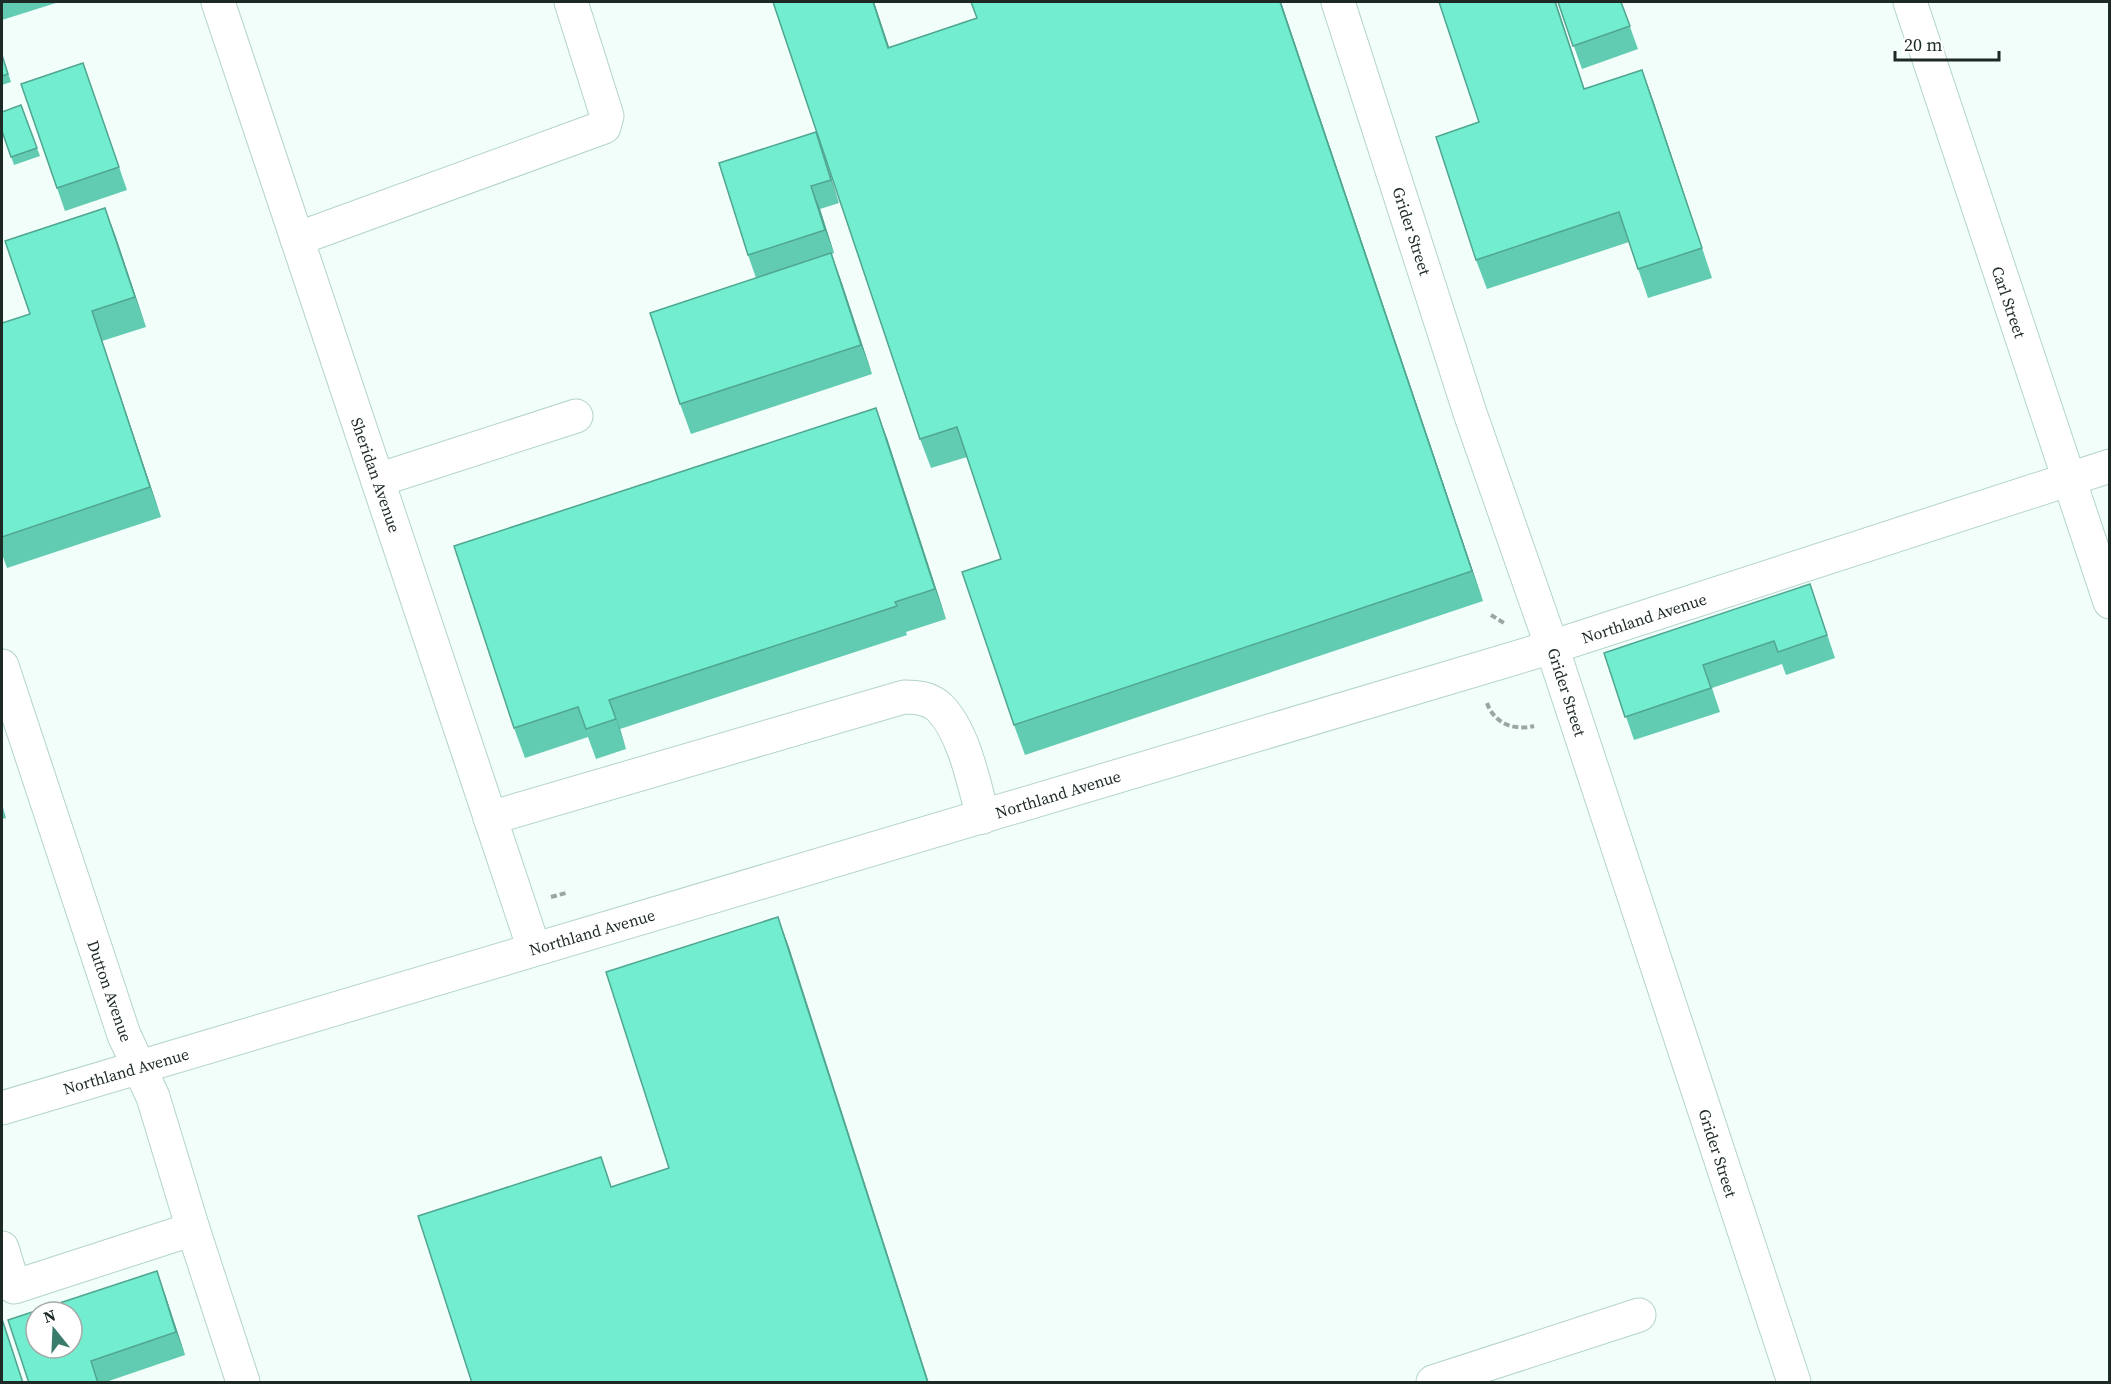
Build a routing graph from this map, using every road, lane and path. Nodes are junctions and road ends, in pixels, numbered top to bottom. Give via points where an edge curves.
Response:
1 (218, 2) edge
2 (571, 2) edge
3 (1338, 2) edge
4 (1910, 2) edge
5 (297, 239) junction
6 (576, 416) dead end
7 (2109, 466) edge
8 (2069, 479) junction
9 (378, 480) junction
10 (2109, 602) edge
11 (1491, 615) dead end
12 (1504, 624) dead end
13 (1552, 647) junction
14 (2, 666) edge
15 (1485, 698) dead end
16 (1534, 726) dead end
17 (983, 817) junction
18 (490, 818) junction
19 (534, 949) junction
20 (140, 1067) junction
21 (2, 1108) edge
22 (192, 1229) junction
23 (2, 1248) edge
24 (1639, 1315) dead end
25 (243, 1383) edge
26 (1433, 1383) edge
27 (1794, 1383) edge

1 - 5 street, Sheridan Avenue
2 - 5 street via 607,116 604,127
3 - 13 street, Grider Street via 1470,413
4 - 8 street, Carl Street
5 - 9 street, Sheridan Avenue
6 - 9 street
7 - 8 street, Northland Avenue
8 - 10 street, Carl Street
8 - 13 street, Northland Avenue
9 - 18 street, Sheridan Avenue
11 - 12 path
13 - 17 street, Northland Avenue
13 - 27 street, Grider Street
14 - 20 street, Dutton Avenue via 124,1035
15 - 16 path via 1491,713 1503,724 1518,728
17 - 18 street via 951,723 939,707 921,697 904,697
17 - 19 street, Northland Avenue
18 - 19 street, Sheridan Avenue
19 - 20 street, Northland Avenue
20 - 21 street, Northland Avenue
20 - 22 street, Dutton Avenue via 153,1097
22 - 23 street via 14,1287
22 - 25 street, Dutton Avenue
24 - 26 street

